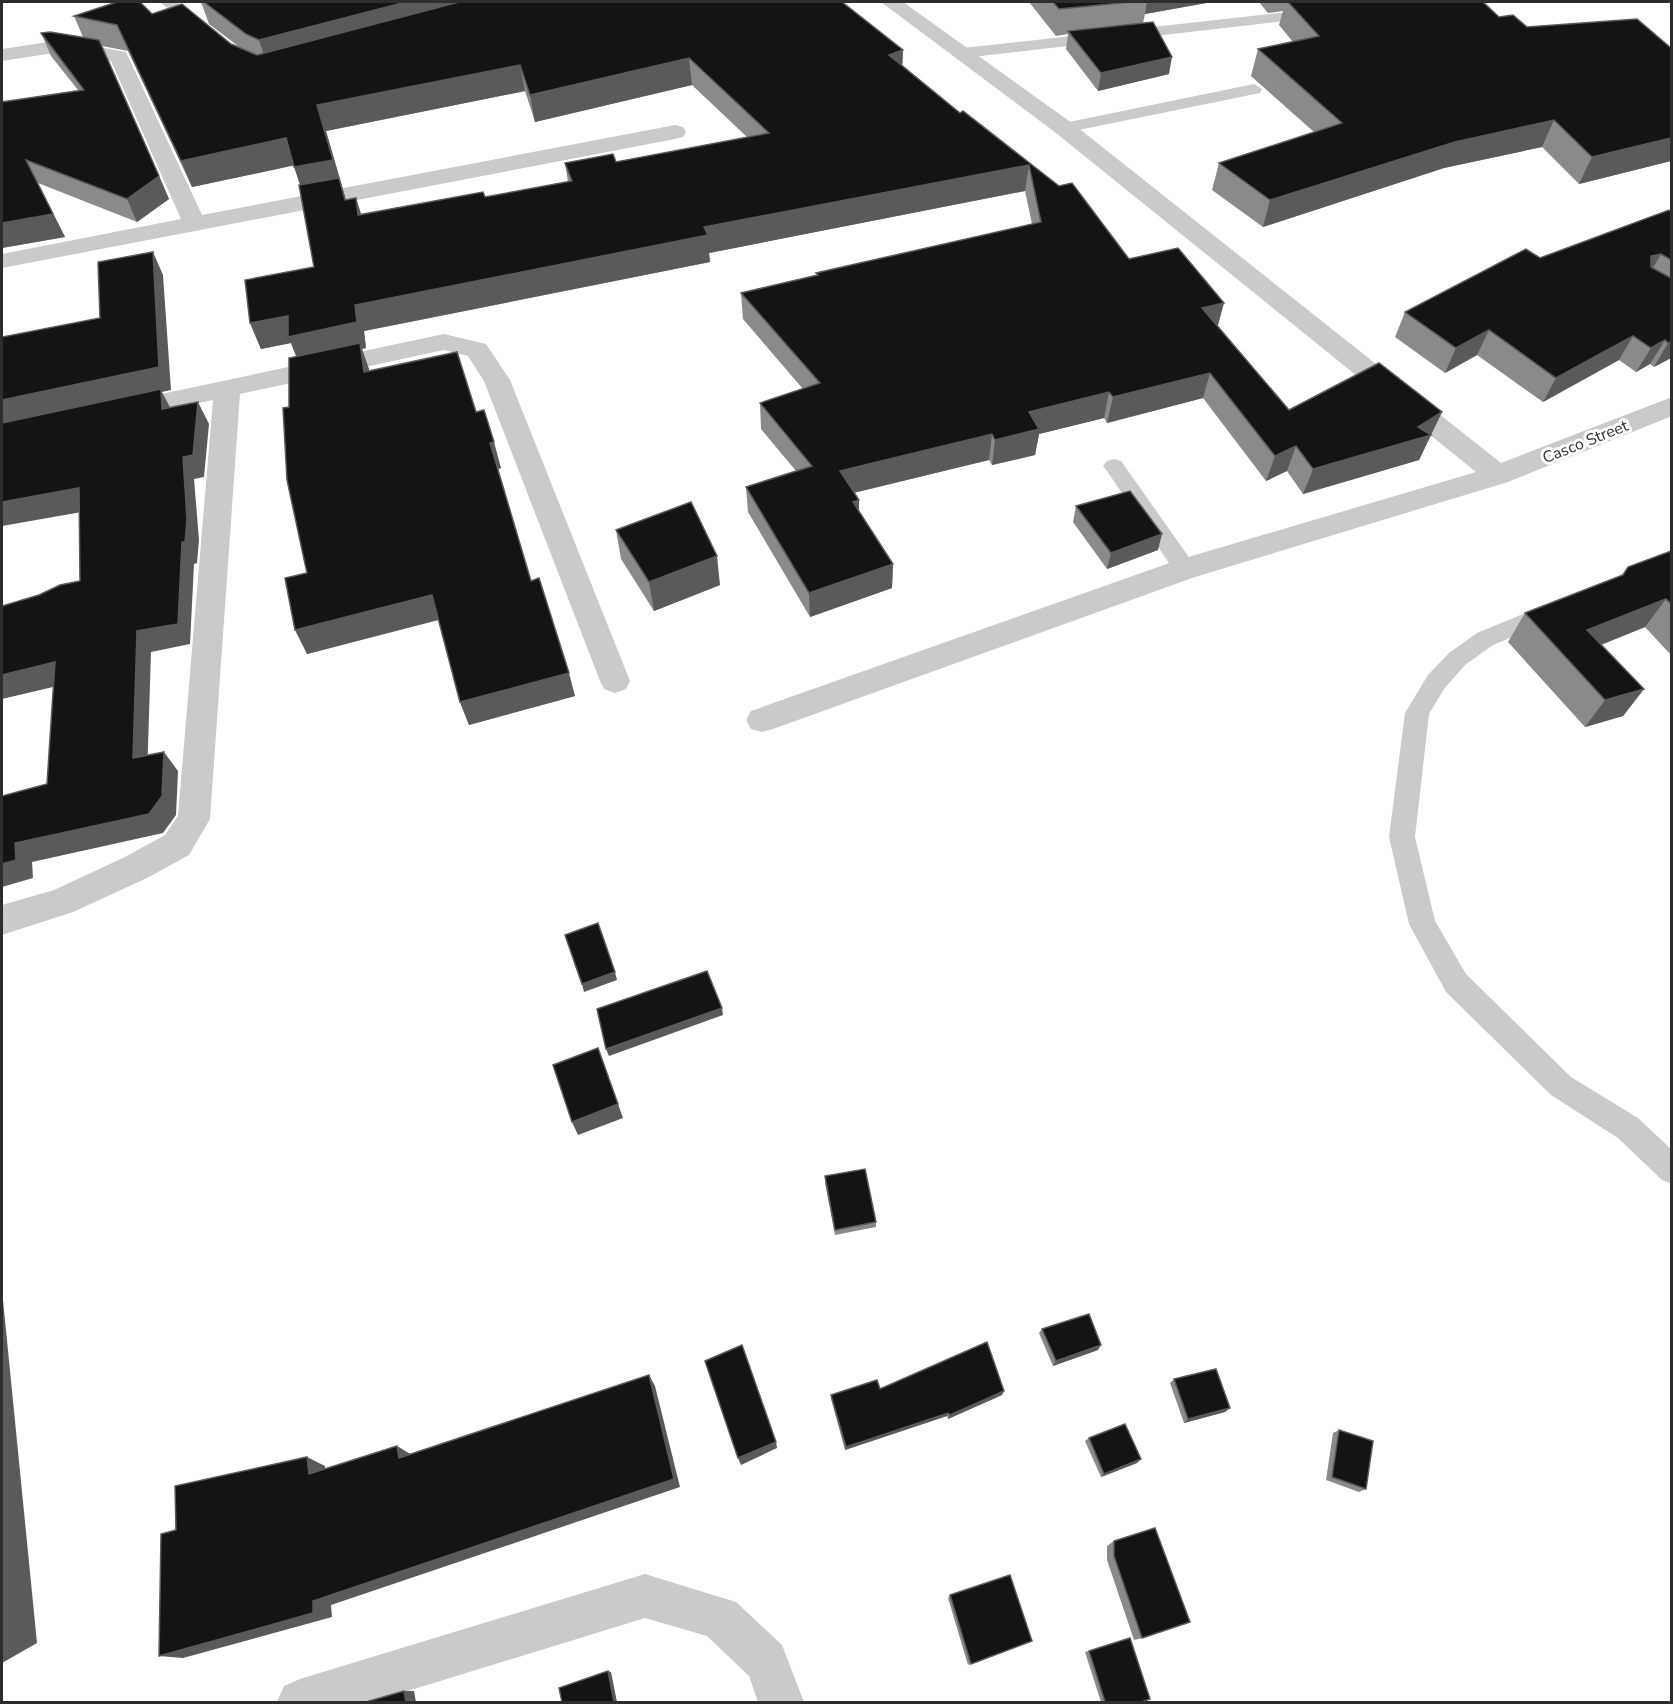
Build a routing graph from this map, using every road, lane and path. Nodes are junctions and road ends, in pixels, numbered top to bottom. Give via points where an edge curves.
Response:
1 (168, 2) edge
2 (891, 2) edge
3 (1328, 13) edge
4 (216, 38) edge
5 (963, 53) junction
6 (2, 55) edge
7 (1254, 89) dead end
8 (1064, 128) junction
9 (675, 132) dead end
10 (195, 225) junction
11 (2, 261) edge
12 (227, 388) junction
13 (1671, 406) edge
14 (103, 415) edge
15 (1114, 466) dead end
16 (1498, 475) junction
17 (1185, 568) junction
18 (1570, 604) edge
19 (615, 681) dead end
20 (762, 720) dead end
21 (2, 920) edge
22 (1671, 1170) edge
23 (300, 1702) edge
24 (781, 1702) edge

1 - 4 lane
2 - 5 street
3 - 5 lane
5 - 8 street
6 - 10 street via 62,46 119,56
7 - 8 lane
8 - 16 street
9 - 10 street
10 - 11 street
12 - 14 street
12 - 19 street via 444,342 477,350 497,380
12 - 21 street via 194,819 177,845 135,868 61,902
13 - 16 street, Casco Street
15 - 17 lane
16 - 17 street, Casco Street
17 - 20 street, Casco Street
18 - 22 lane via 1485,639 1457,659 1436,682 1417,713 1402,837 1422,924 1456,983 1561,1086 1628,1128
23 - 24 street via 645,1596 720,1618 766,1661

